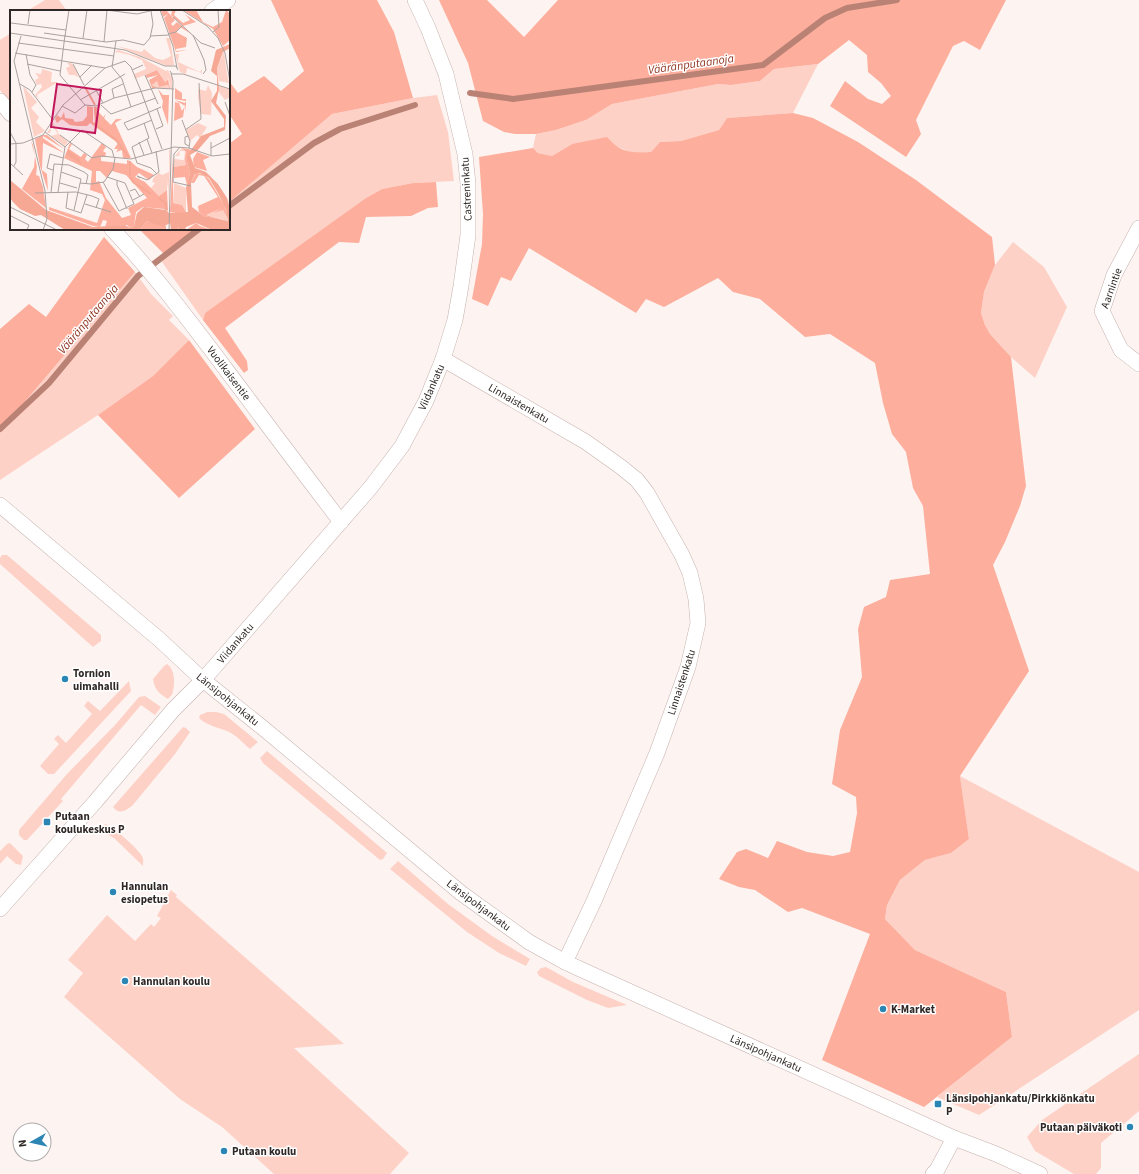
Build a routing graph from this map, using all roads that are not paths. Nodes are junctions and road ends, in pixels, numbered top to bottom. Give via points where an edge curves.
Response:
1 (228, 0) edge
2 (415, 0) edge
3 (213, 10) edge
4 (0, 101) edge
5 (10, 113) edge
6 (1139, 228) edge
7 (113, 230) edge
8 (443, 359) junction
9 (1139, 364) edge
10 (0, 505) edge
11 (341, 522) junction
12 (203, 680) junction
13 (0, 909) edge
14 (565, 962) junction
15 (954, 1138) junction
16 (933, 1174) edge
17 (1040, 1174) edge

1 - 3 street
2 - 8 street, Castreninkatu via 446,74 468,184 468,235 461,286 455,320
4 - 5 street
6 - 9 street, Aarnintie via 1114,275 1102,311 1121,350
7 - 11 street, Vuolikaisentie via 138,256 189,319
8 - 11 street, Viidankatu via 426,401 402,446 371,488
8 - 14 street, Linnaistenkatu via 586,442 636,480 647,493 682,555 696,599 698,623 683,681 654,760
10 - 12 street, Länsipohjankatu via 160,640
11 - 12 street, Viidankatu
12 - 13 street, Viidankatu via 173,710
12 - 14 street, Länsipohjankatu via 461,893 529,942
14 - 15 street, Länsipohjankatu
15 - 16 street
15 - 17 street, Länsipohjankatu

